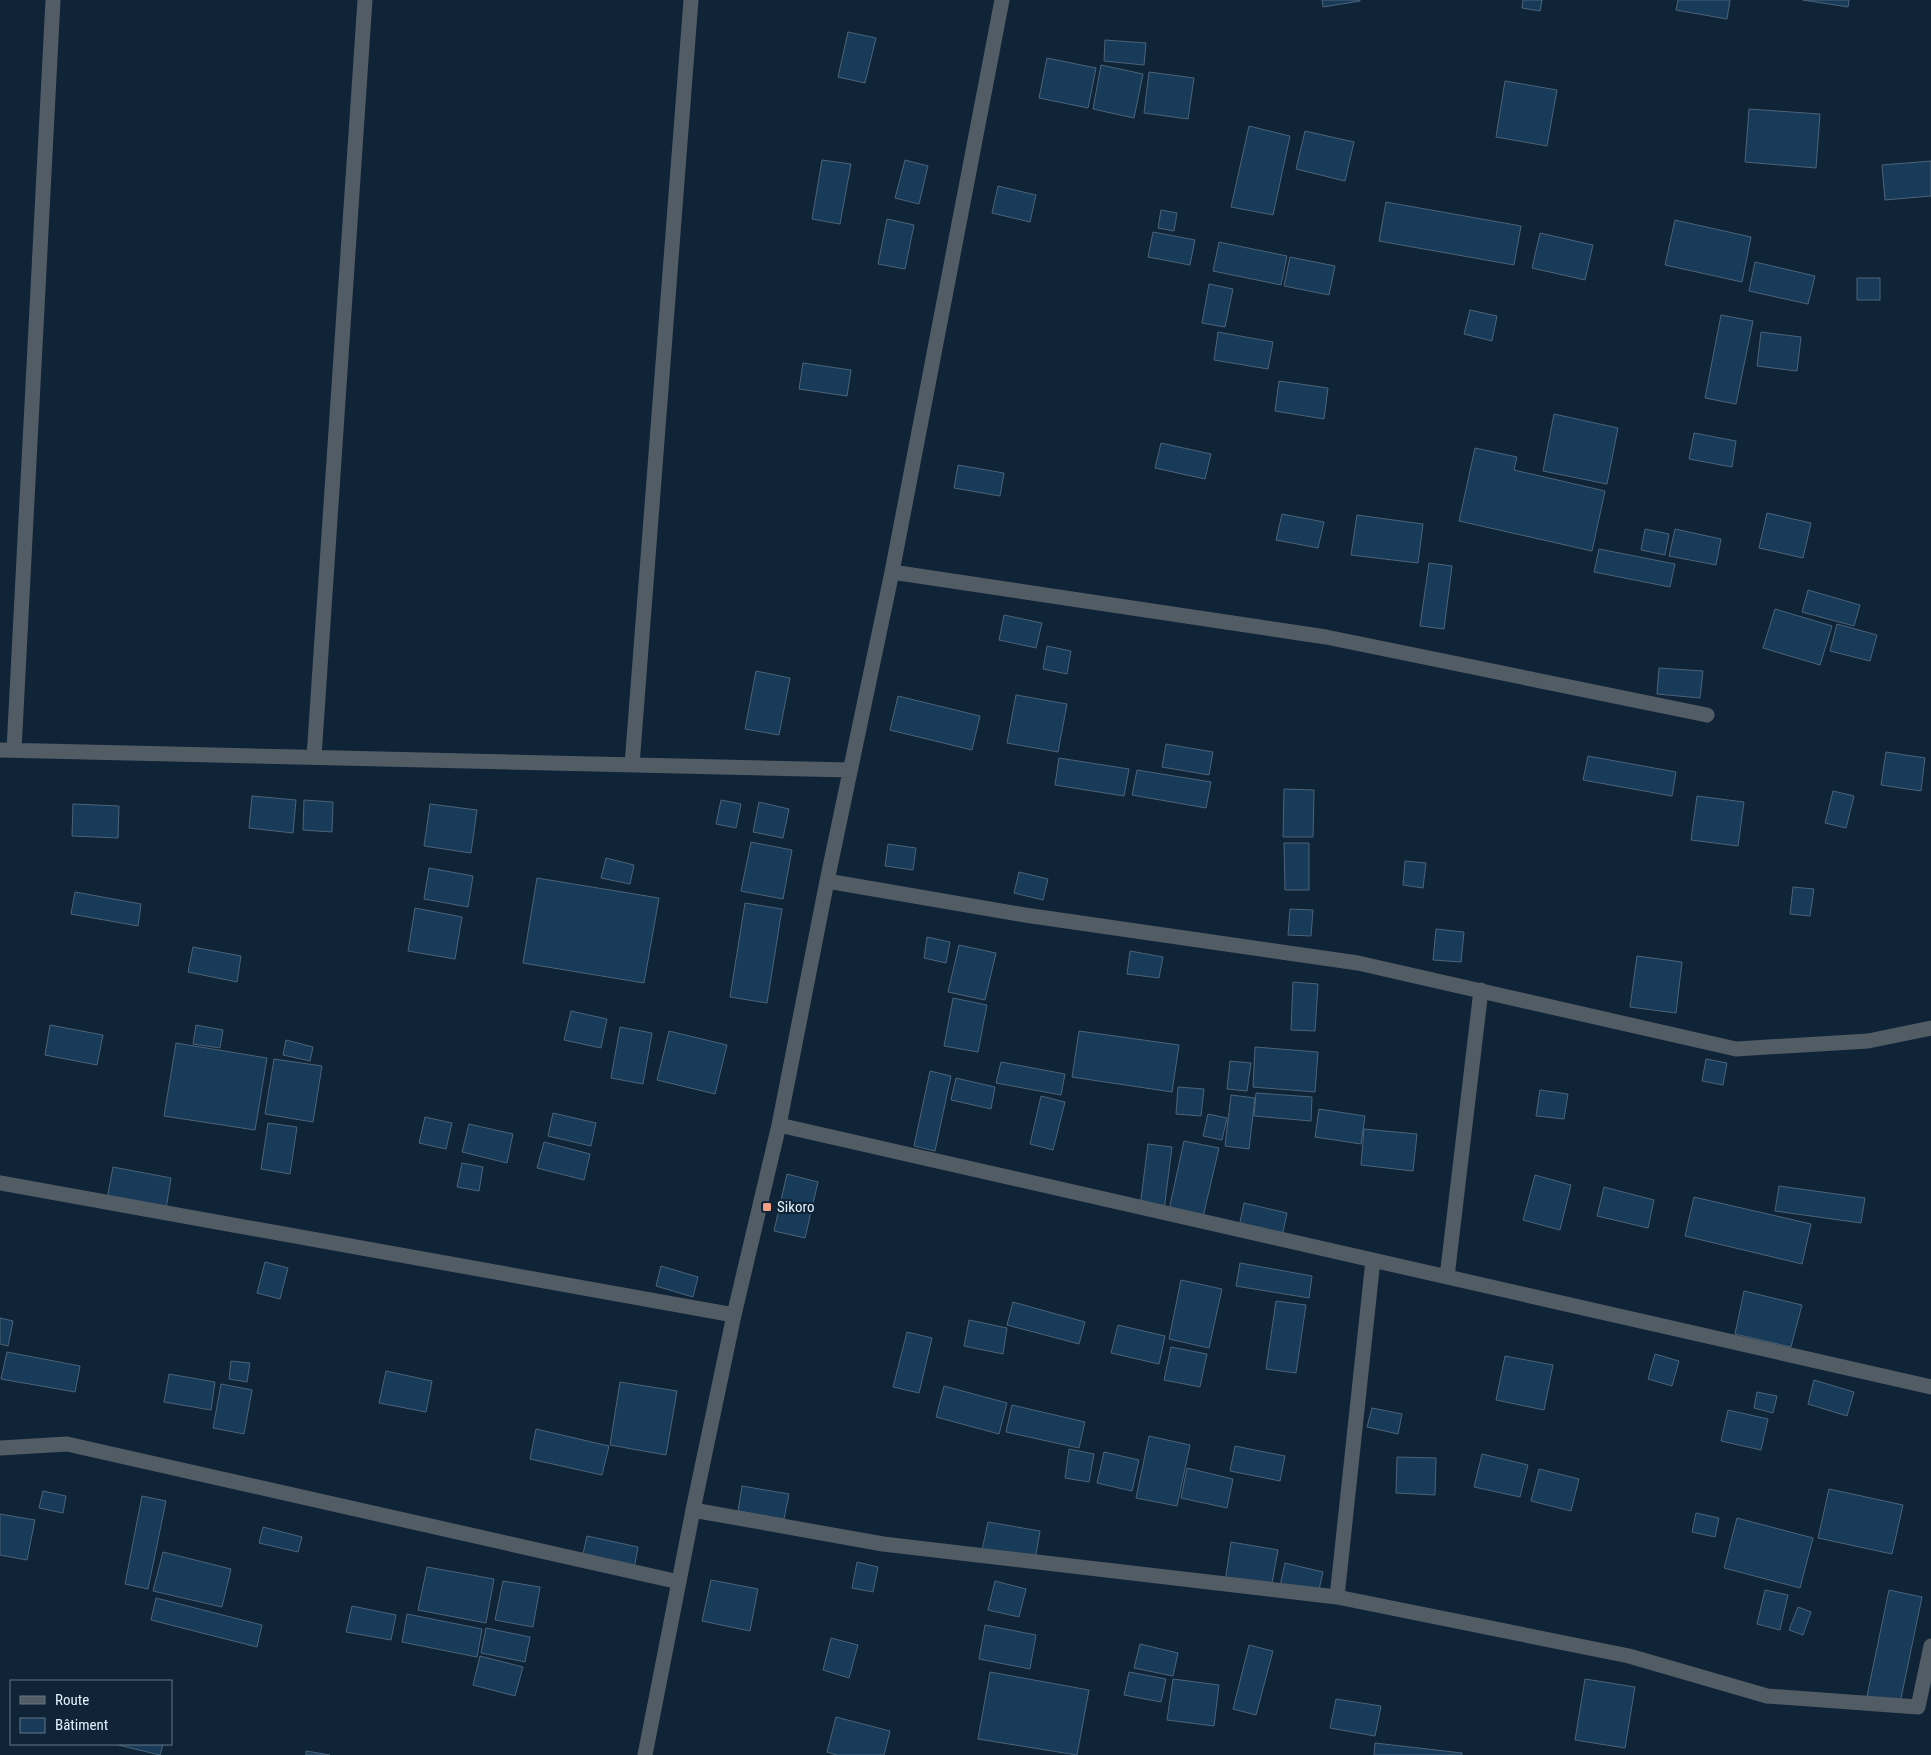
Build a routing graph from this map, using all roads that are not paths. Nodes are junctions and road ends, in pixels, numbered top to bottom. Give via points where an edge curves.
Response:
1 (53, 0) edge
2 (365, 0) edge
3 (691, 0) edge
4 (1002, 0) edge
5 (892, 572) junction
6 (1707, 715) dead end
7 (7, 750) edge
8 (314, 757) junction
9 (632, 765) junction
10 (850, 770) junction
11 (826, 881) junction
12 (1481, 990) junction
13 (1931, 1028) edge
14 (779, 1125) junction
15 (0, 1184) edge
16 (1373, 1260) junction
17 (1447, 1277) junction
18 (734, 1315) junction
19 (1931, 1387) edge
20 (0, 1448) edge
21 (693, 1510) junction
22 (679, 1582) junction
23 (1337, 1598) junction
24 (1931, 1646) edge
25 (645, 1755) edge

1 - 7 street
2 - 8 street
3 - 9 street
4 - 5 street
5 - 6 street via 1326,637
5 - 10 street
7 - 8 street
8 - 9 street
9 - 10 street
10 - 11 street
11 - 12 street via 1025,915 1358,963
11 - 14 street
12 - 13 street via 1736,1049 1868,1041
12 - 17 street
14 - 16 street
14 - 18 street
15 - 18 street
16 - 17 street
16 - 23 street
17 - 19 street
18 - 21 street
20 - 22 street via 67,1444
21 - 22 street
21 - 23 street via 883,1544
22 - 25 street
23 - 24 street via 1629,1656 1766,1696 1918,1707

